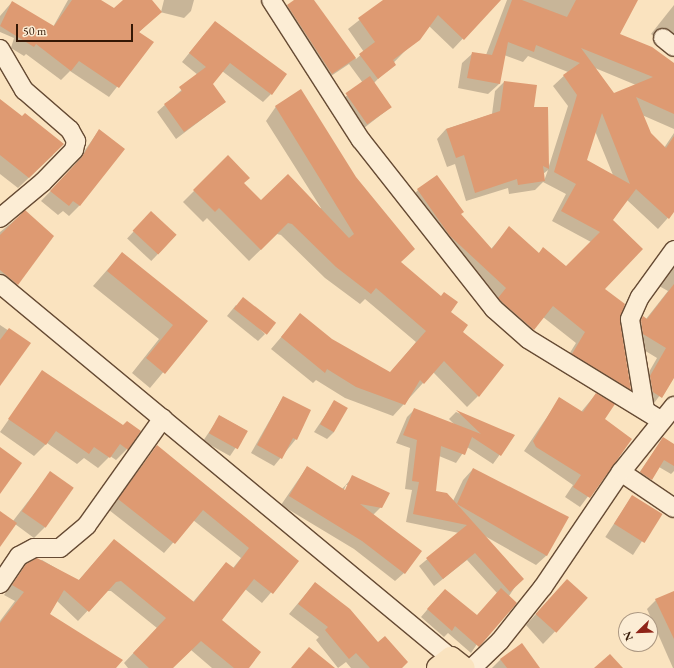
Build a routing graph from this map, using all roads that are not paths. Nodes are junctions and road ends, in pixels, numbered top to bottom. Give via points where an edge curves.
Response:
1 (271, 0) edge
2 (0, 49) edge
3 (0, 218) edge
4 (674, 250) edge
5 (0, 284) edge
6 (674, 406) edge
7 (645, 410) junction
8 (163, 418) junction
9 (662, 421) junction
10 (621, 472) junction
11 (674, 508) edge
12 (0, 584) edge
13 (451, 665) edge
14 (472, 668) edge

1 - 7 street via 357,134 474,287 528,339
2 - 3 street via 24,90 70,130 76,141 74,150 44,182
4 - 7 street via 640,296 630,319
5 - 8 street
6 - 9 street
7 - 9 street
8 - 12 street via 87,525 60,548 34,548 19,556
8 - 13 street
9 - 10 street
10 - 11 street
10 - 14 street via 543,587 500,641

